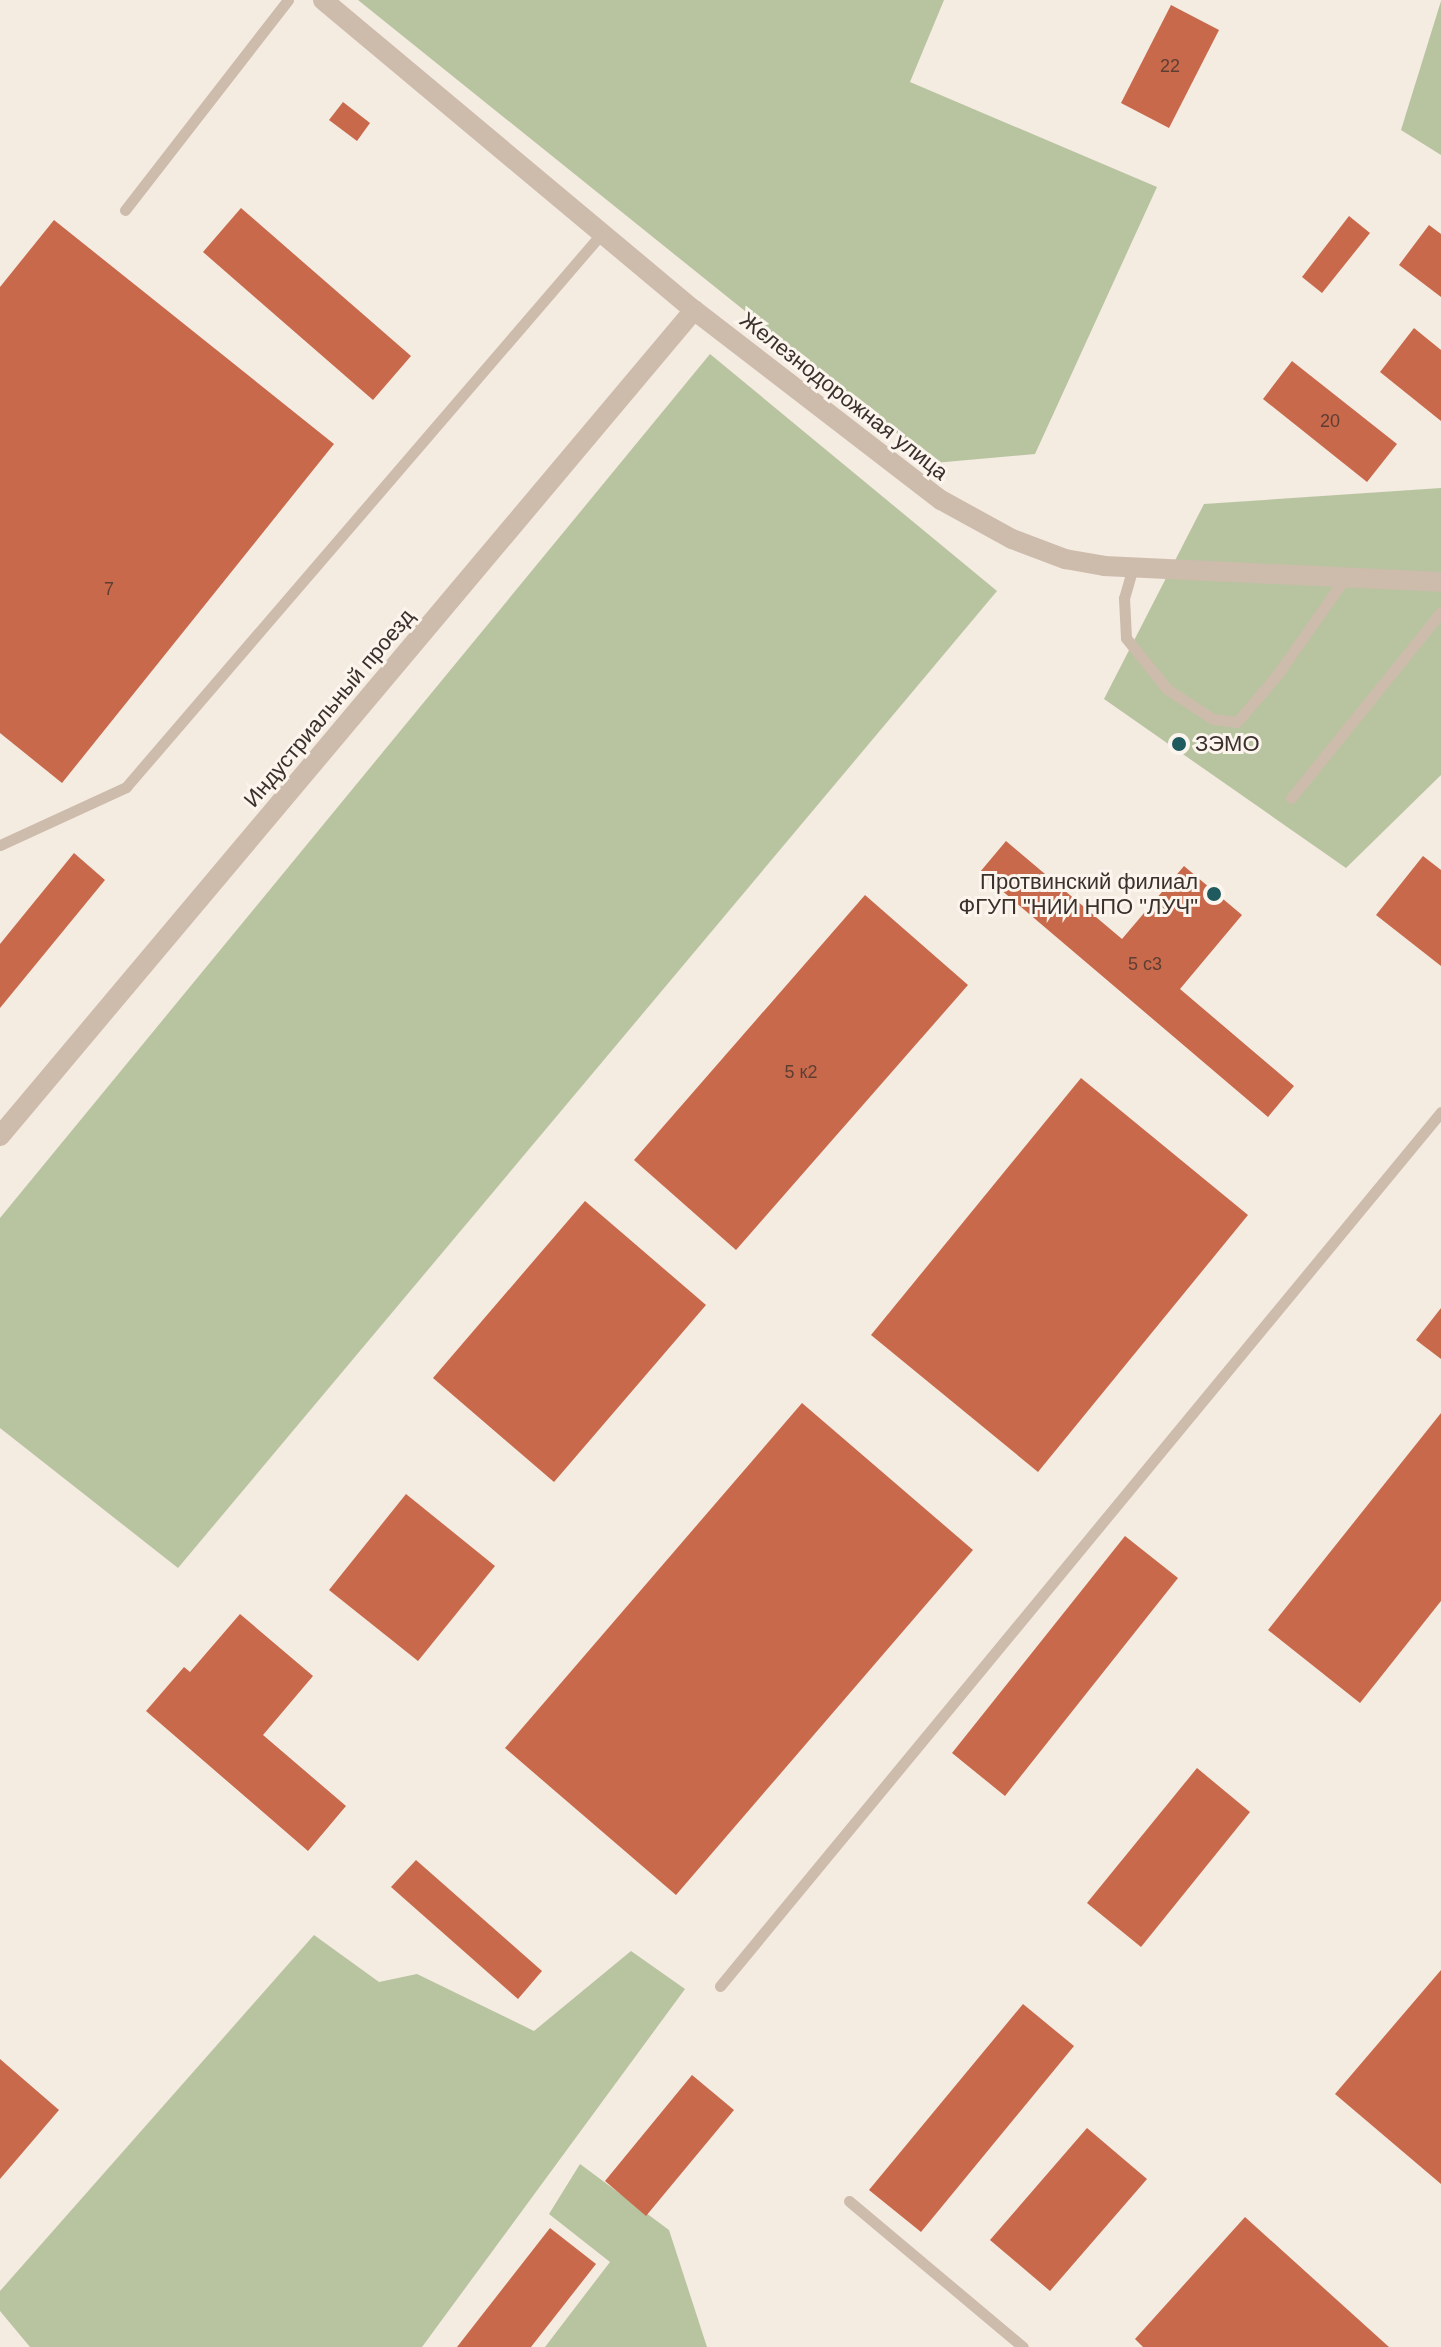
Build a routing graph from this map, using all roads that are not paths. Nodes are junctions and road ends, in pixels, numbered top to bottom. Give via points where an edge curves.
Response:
1 (288, 0) edge
2 (323, 0) edge
3 (125, 210) dead end
4 (602, 233) junction
5 (694, 310) junction
6 (1133, 567) junction
7 (1345, 578) junction
8 (1441, 582) edge
9 (1441, 612) edge
10 (1291, 798) dead end
11 (0, 845) edge
12 (1441, 1112) edge
13 (0, 1136) edge
14 (720, 1986) dead end
15 (849, 2201) dead end
16 (1023, 2347) edge

1 - 3 lane
2 - 4 street, Железнодорожная улица
4 - 5 street, Железнодорожная улица
4 - 11 lane via 126,787
5 - 6 street, Железнодорожная улица via 941,500 1012,539 1065,559
5 - 13 street, Индустриальный проезд
6 - 7 street, Железнодорожная улица
6 - 7 lane via 1124,598 1126,638 1167,689 1213,719 1237,722
7 - 8 street, Железнодорожная улица
9 - 10 lane
12 - 14 lane
15 - 16 lane

